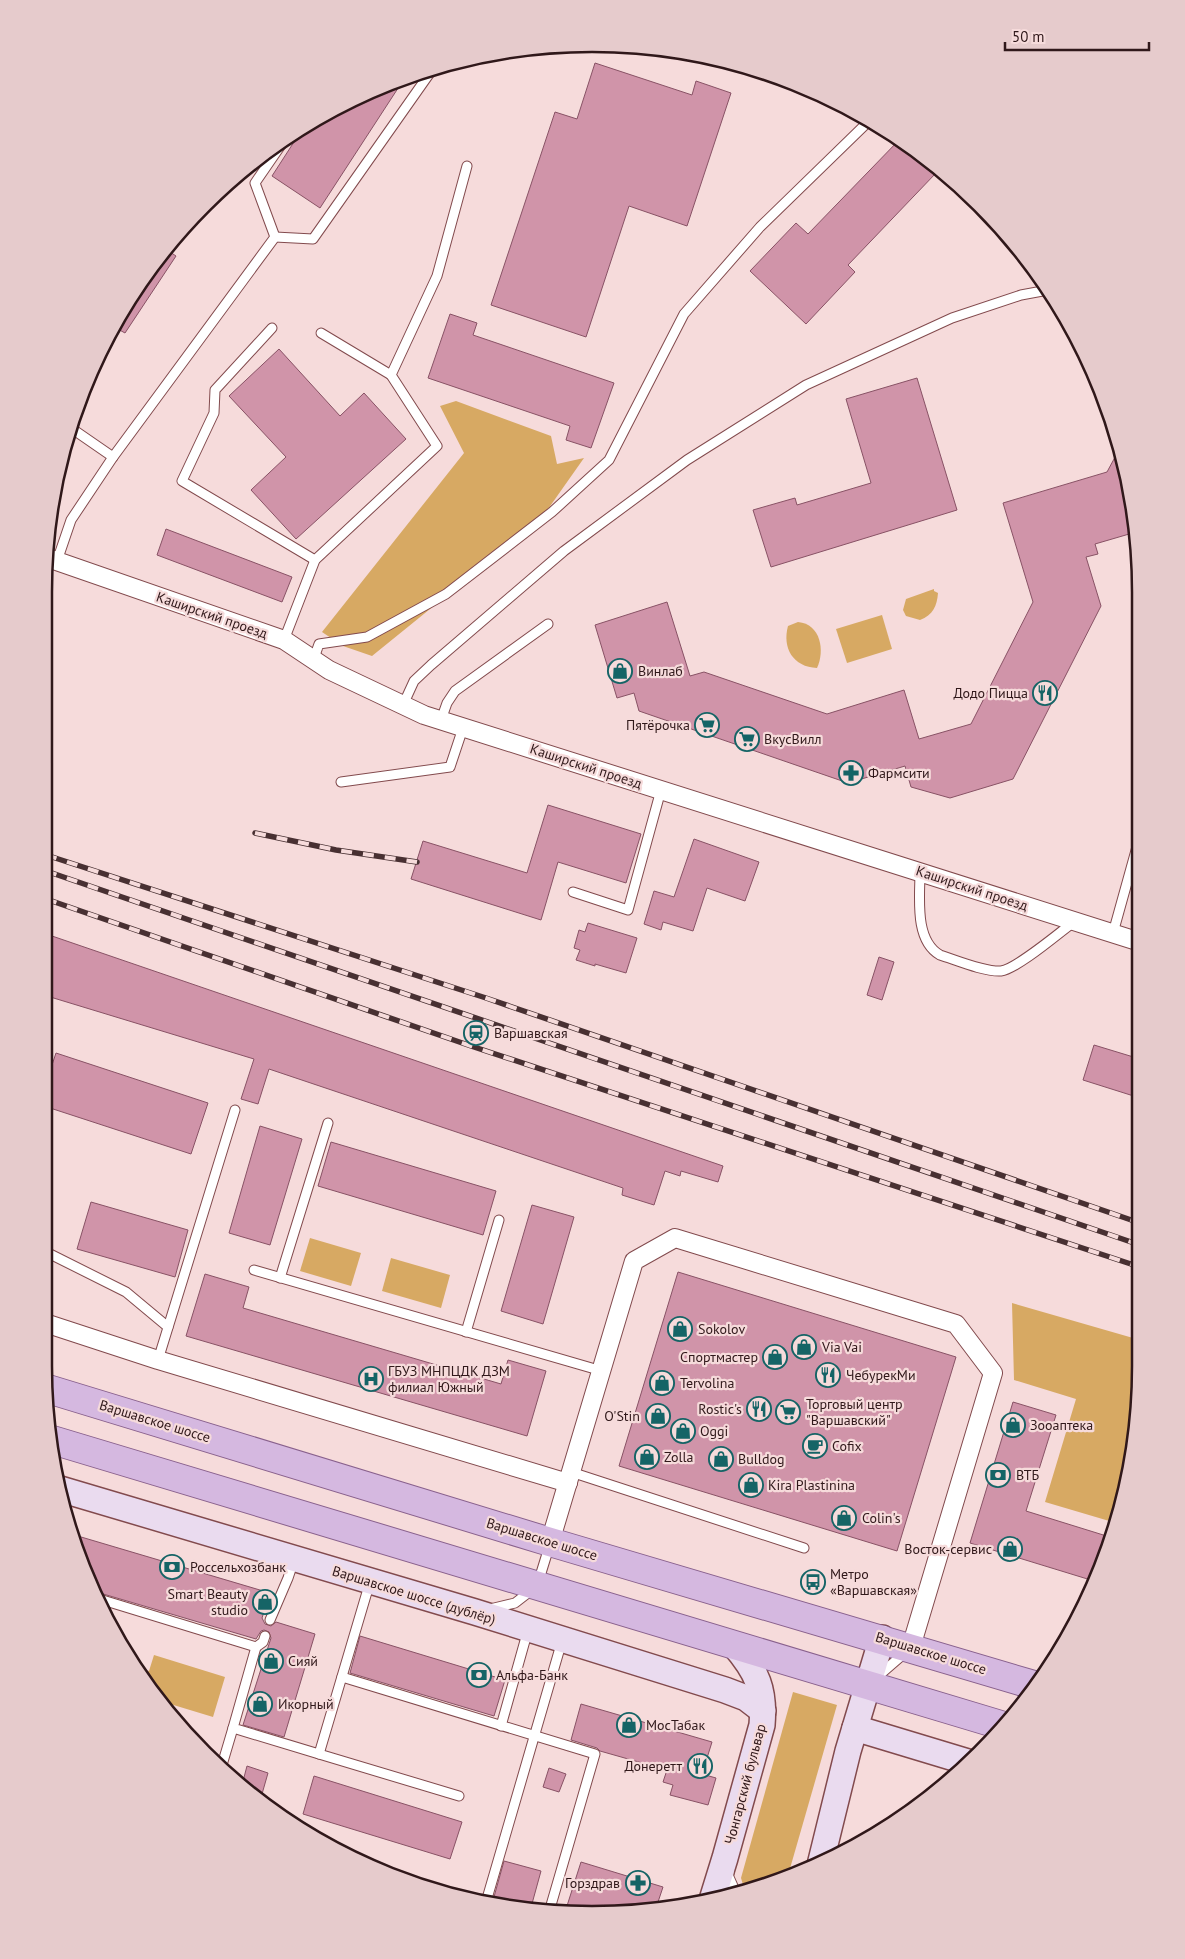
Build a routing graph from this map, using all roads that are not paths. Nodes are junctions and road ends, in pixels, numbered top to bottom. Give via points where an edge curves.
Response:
1 (426, 79) edge
2 (864, 126) edge
3 (272, 158) edge
4 (467, 166) dead end
5 (275, 237) junction
6 (1041, 291) edge
7 (272, 328) dead end
8 (321, 333) dead end
9 (391, 374) junction
10 (77, 432) edge
11 (113, 457) junction
12 (54, 552) edge
13 (54, 560) edge
14 (315, 560) junction
15 (548, 624) dead end
16 (284, 640) junction
17 (313, 661) junction
18 (403, 705) junction
19 (441, 720) junction
20 (463, 728) junction
21 (340, 782) dead end
22 (661, 790) junction
23 (1132, 866) edge
24 (920, 872) junction
25 (573, 892) dead end
26 (1076, 921) junction
27 (1113, 933) junction
28 (1132, 939) edge
29 (235, 1110) dead end
30 (328, 1123) dead end
31 (499, 1220) dead end
32 (52, 1255) edge
33 (254, 1270) dead end
34 (280, 1278) junction
35 (52, 1325) edge
36 (168, 1327) junction
37 (466, 1332) junction
38 (158, 1360) junction
39 (602, 1371) junction
40 (53, 1391) edge
41 (58, 1442) edge
42 (570, 1477) junction
43 (68, 1491) edge
44 (550, 1542) junction
45 (804, 1548) dead end
46 (294, 1558) junction
47 (370, 1581) junction
48 (537, 1586) junction
49 (106, 1601) edge
50 (475, 1612) junction
51 (270, 1620) dead end
52 (528, 1630) junction
53 (265, 1636) dead end
54 (882, 1638) junction
55 (562, 1640) junction
56 (734, 1645) junction
57 (256, 1646) junction
58 (911, 1647) junction
59 (342, 1677) junction
60 (1029, 1684) edge
61 (868, 1686) junction
62 (764, 1711) junction
63 (997, 1724) edge
64 (501, 1726) junction
65 (233, 1728) junction
66 (855, 1728) junction
67 (534, 1736) junction
68 (319, 1754) junction
69 (223, 1760) edge
70 (961, 1760) edge
71 (459, 1796) dead end
72 (823, 1855) edge
73 (725, 1858) junction
74 (729, 1889) edge
75 (714, 1892) edge
76 (488, 1896) edge
77 (552, 1905) edge

1 - 5 lane via 313,240
2 - 17 lane via 760,227 684,314 608,460 552,512 446,594 366,637 319,644
3 - 5 lane via 255,183
4 - 9 lane via 437,276
5 - 11 lane
6 - 18 lane via 952,318 806,385 687,460 564,551 431,665 414,681
7 - 14 lane via 215,390 214,413 182,481
8 - 9 lane
9 - 14 lane via 437,446
10 - 11 lane
11 - 12 lane via 71,520
13 - 16 street, Каширский проезд
14 - 16 lane
15 - 19 lane via 455,691
16 - 17 street, Каширский проезд
17 - 18 street, Каширский проезд
18 - 19 street, Каширский проезд
19 - 20 street, Каширский проезд
20 - 21 lane via 450,767
20 - 22 street, Каширский проезд
22 - 24 street, Каширский проезд
22 - 25 lane via 628,910
23 - 27 lane
24 - 26 street, Каширский проезд
24 - 26 lane via 921,915 926,941 940,955 1000,971 1015,965
26 - 27 street, Каширский проезд
27 - 28 street, Каширский проезд
29 - 36 lane
30 - 34 lane
31 - 37 lane
32 - 36 lane via 126,1292
33 - 34 lane
34 - 37 lane
35 - 38 street
36 - 38 lane
37 - 39 lane
38 - 42 street
39 - 42 street
39 - 58 street via 634,1261 675,1238 956,1324 993,1373
40 - 44 main road, Варшавское шоссе
41 - 48 main road
42 - 44 street
42 - 45 lane
43 - 46 street, Варшавское шоссе (дублёр)
44 - 48 lane
44 - 54 main road, Варшавское шоссе
46 - 47 street, Варшавское шоссе (дублёр)
46 - 51 lane
47 - 50 street, Варшавское шоссе (дублёр)
47 - 59 lane
48 - 50 lane via 515,1603
48 - 56 main road
49 - 57 lane
50 - 52 street, Варшавское шоссе (дублёр)
52 - 55 street, Варшавское шоссе (дублёр)
52 - 64 lane
53 - 57 lane via 263,1642
54 - 58 main road, Варшавское шоссе
54 - 61 street
55 - 62 street, Варшавское шоссе (дублёр) via 725,1690 746,1698
55 - 67 lane
56 - 61 main road
56 - 62 street, Чонгарский бульвар via 750,1663 759,1683
57 - 65 lane
58 - 60 main road, Варшавское шоссе
58 - 61 lane
59 - 64 lane
59 - 68 lane
61 - 63 main road
61 - 66 street
62 - 73 street, Чонгарский бульвар
64 - 67 lane
65 - 68 lane
65 - 69 lane
66 - 70 street
66 - 72 street
67 - 76 lane
67 - 77 lane via 595,1754
68 - 71 lane
73 - 74 street via 724,1877
73 - 75 street, Чонгарский бульвар

